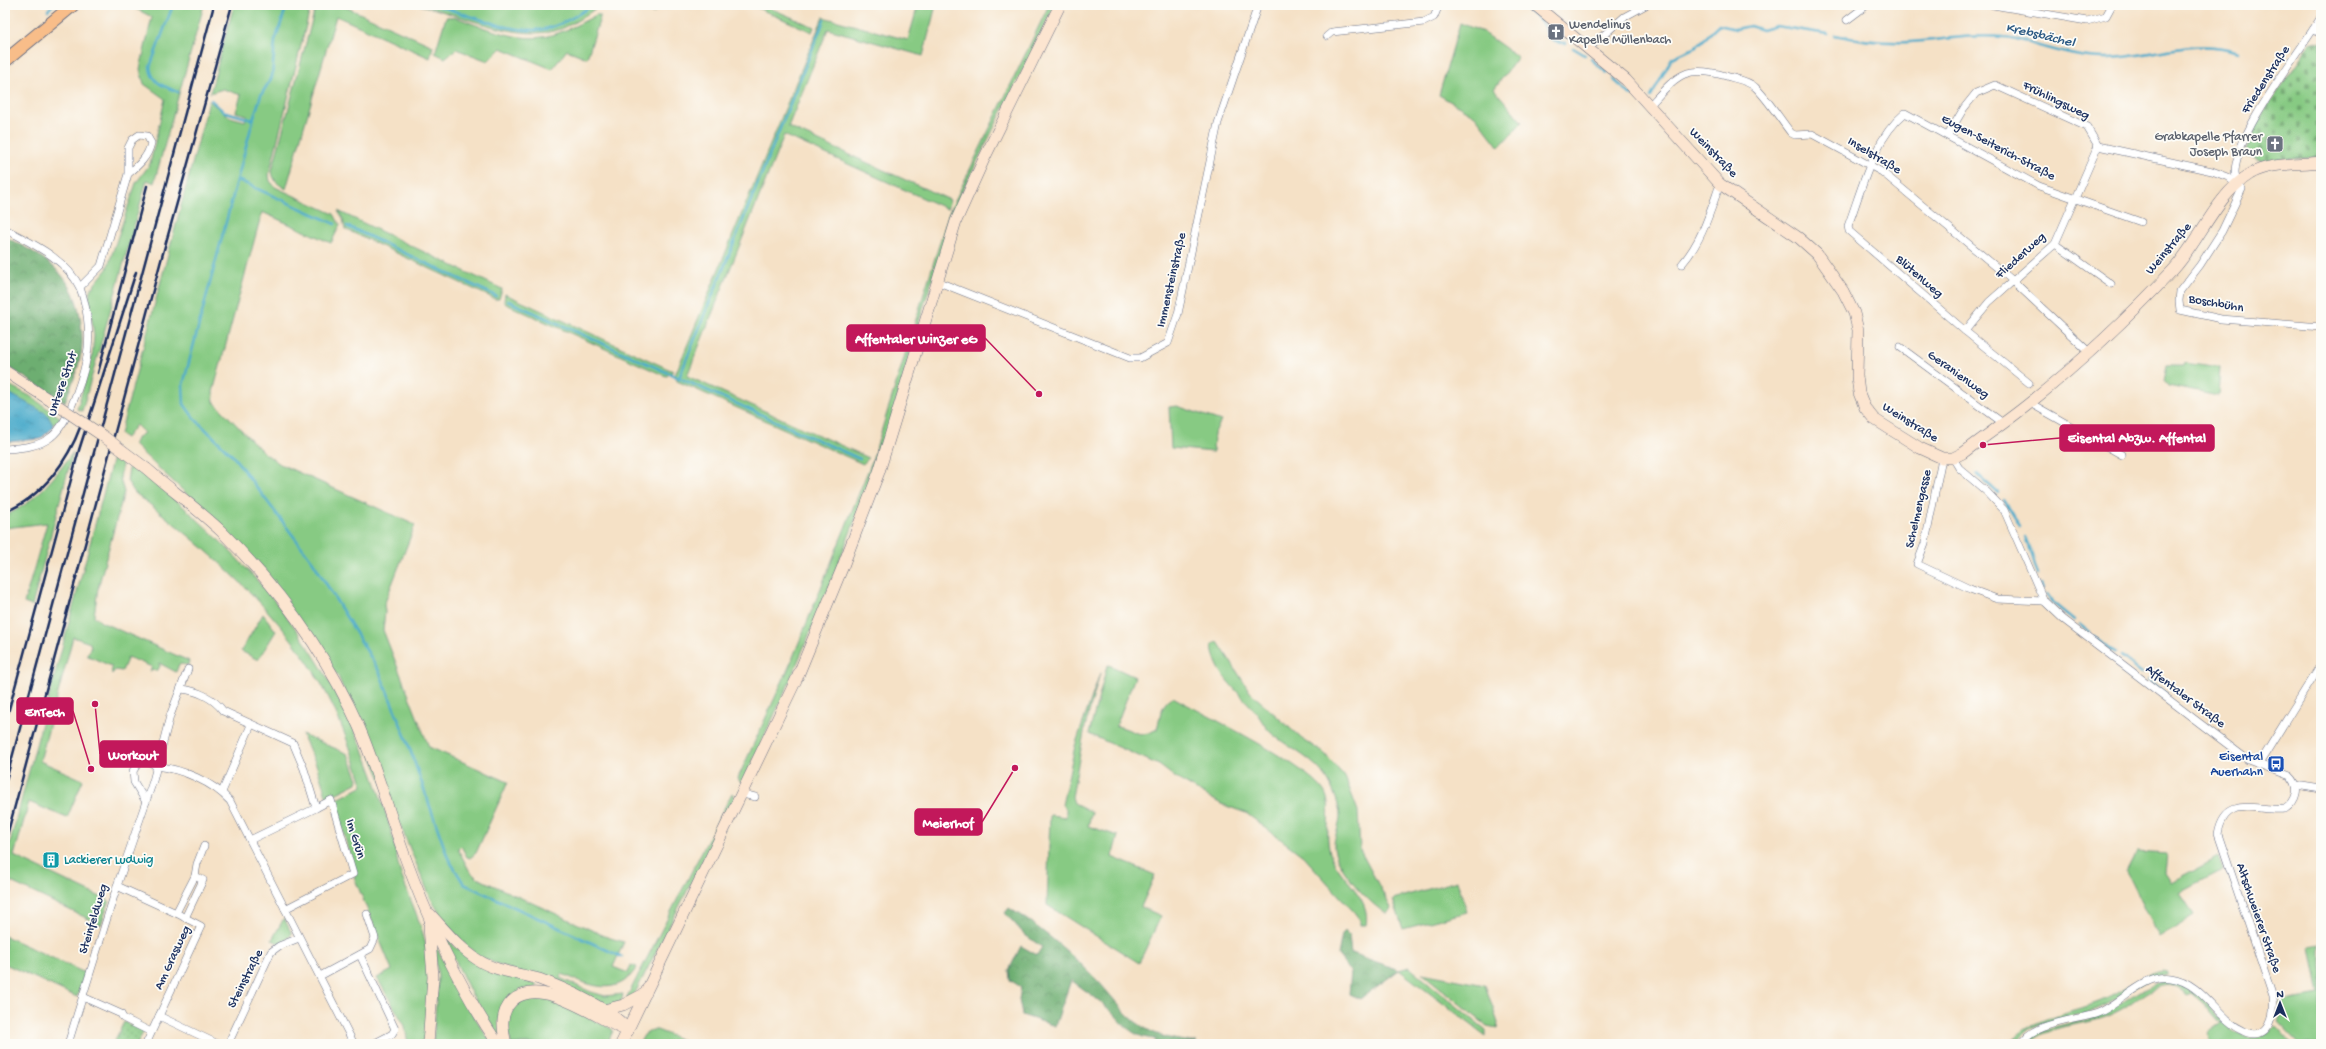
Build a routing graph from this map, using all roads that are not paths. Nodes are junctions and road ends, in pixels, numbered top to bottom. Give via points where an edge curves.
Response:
1 (74, 5) edge
2 (1060, 5) edge
3 (1258, 5) edge
4 (1439, 5) edge
5 (1535, 5) edge
6 (1646, 5) edge
7 (1867, 5) edge
8 (1993, 5) edge
9 (2112, 5) edge
10 (2321, 17) edge
11 (1846, 20) dead end
12 (2313, 30) junction
13 (2321, 33) edge
14 (1327, 36) dead end
15 (1589, 48) junction
16 (5, 61) edge
17 (1650, 105) junction
18 (1948, 135) junction
19 (2098, 146) junction
20 (2321, 162) edge
21 (1870, 166) junction
22 (128, 174) junction
23 (1720, 184) junction
24 (2238, 184) junction
25 (2074, 200) junction
26 (2141, 222) dead end
27 (5, 229) edge
28 (2055, 244) junction
29 (1682, 264) dead end
30 (2012, 280) junction
31 (936, 281) junction
32 (2111, 284) dead end
33 (80, 287) junction
34 (2321, 327) edge
35 (1965, 331) junction
36 (1900, 347) dead end
37 (2089, 352) junction
38 (5, 371) edge
39 (2029, 383) dead end
40 (2030, 403) junction
41 (2003, 423) junction
42 (5, 449) edge
43 (2122, 455) dead end
44 (1947, 458) junction
45 (2044, 601) junction
46 (2321, 664) edge
47 (188, 669) dead end
48 (181, 689) junction
49 (251, 725) junction
50 (2259, 764) junction
51 (156, 766) junction
52 (2296, 785) junction
53 (2321, 789) edge
54 (222, 792) junction
55 (743, 794) junction
56 (755, 797) dead end
57 (146, 802) junction
58 (316, 808) junction
59 (250, 840) junction
60 (204, 846) dead end
61 (195, 876) junction
62 (117, 886) junction
63 (424, 908) junction
64 (285, 909) junction
65 (176, 914) junction
66 (367, 914) dead end
67 (184, 918) junction
68 (429, 921) junction
69 (300, 938) junction
70 (360, 954) junction
71 (320, 976) junction
72 (646, 993) junction
73 (83, 997) junction
74 (604, 1010) junction
75 (159, 1016) junction
76 (628, 1031) junction
77 (151, 1032) junction
78 (68, 1044) edge
79 (146, 1044) edge
80 (218, 1044) edge
81 (229, 1044) edge
82 (354, 1044) edge
83 (373, 1044) edge
84 (428, 1044) edge
85 (498, 1044) edge
86 (506, 1044) edge
87 (621, 1044) edge
88 (2022, 1044) edge

1 - 16 main road
2 - 31 main road via 980,166 956,221
3 - 31 street, Immensteinstraße via 1218,123 1178,314 1168,343 1140,358 1130,358
4 - 14 street via 1434,17 1424,22 1332,32
5 - 15 main road, Weinstraße
6 - 15 street via 1624,17
7 - 11 street
8 - 9 street via 2087,21 2106,16
10 - 12 street, Friedenstraße
12 - 13 street
12 - 24 street, Friedenstraße via 2244,140 2235,172
15 - 17 main road, Weinstraße
17 - 21 street, Inselstraße via 1673,80 1700,70 1711,72 1747,82 1755,87 1794,135 1812,134
17 - 23 main road, Weinstraße
18 - 19 street, Frühlingsweg via 1976,93 1994,85 2087,127
18 - 21 street, Eugen-Seiterich-Straße via 1905,113 1894,123
18 - 25 street, Eugen-Seiterich-Straße via 2039,186
19 - 24 street via 2212,171
19 - 25 street, Fliederweg
20 - 24 main road, Weinstraße via 2262,169
21 - 30 street, Inselstraße via 1902,187
21 - 35 street, Blütenweg via 1848,226 1849,232
22 - 22 street via 128,148 132,140 139,135 147,136 151,143 149,152
22 - 33 street via 101,266
23 - 29 street via 1702,234
23 - 44 main road, Weinstraße via 1799,238 1817,254 1843,291 1854,313 1858,330 1859,393 1865,408 1874,419 1920,448
24 - 34 street, Boschbühn via 2242,189 2222,231 2180,291 2180,310 2221,319
24 - 37 main road, Weinstraße via 2226,196 2173,270
25 - 26 street, Eugen-Seiterich-Straße
25 - 28 street, Fliederweg
27 - 33 street, Untere Strut via 47,253 64,267
28 - 30 street, Fliederweg
28 - 32 street
30 - 35 street, Fliederweg via 1989,302
30 - 37 street, Inselstraße
31 - 55 main road via 911,373 843,566 797,678
33 - 42 street, Untere Strut via 87,320 88,349 81,378 62,425 52,437 40,443
35 - 39 street, Blütenweg
36 - 41 street, Geranienweg
37 - 40 main road, Weinstraße
38 - 63 main road, bridge via 147,469 220,530 302,626 337,682 359,727
40 - 41 main road, Weinstraße
40 - 43 street
41 - 44 main road, Weinstraße via 1963,453
44 - 45 street, Affentaler Straße via 2004,510
44 - 45 street, Schelmengasse via 1917,564 1997,599
45 - 50 street, Affentaler Straße via 2063,619 2202,726 2248,760
46 - 50 street
47 - 48 street, Steinfeldweg
48 - 49 street via 217,702 222,711
48 - 51 street, Steinfeldweg via 170,716
49 - 54 street
49 - 58 street via 292,743
50 - 52 street, Affentaler Straße via 2290,776
51 - 54 street via 178,771
51 - 57 street, Steinfeldweg
51 - 57 street via 144,760 139,762 133,771 134,782
52 - 53 street
52 - 88 street, Altschweierer Straße via 2297,794 2292,805 2285,810 2238,807 2225,816 2218,834 2272,997 2273,1015 2268,1027 2256,1034 2244,1032 2199,992 2188,984 2170,977 2151,981 2097,1013 2035,1030
54 - 59 street via 230,801
55 - 56 street
55 - 72 main road
57 - 62 street, Steinfeldweg
58 - 59 street, Im Grün
58 - 64 street, Im Grün via 331,800 353,874
59 - 64 street
60 - 61 street, Am Grasweg
61 - 65 street, Am Grasweg
61 - 67 street, Am Grasweg via 203,880
62 - 65 street, Am Grasweg
62 - 73 street, Steinfeldweg
63 - 68 main road
63 - 74 main road via 461,948 479,960 497,969 539,979
64 - 69 street
65 - 67 street, Am Grasweg
66 - 70 street via 375,938 370,949
67 - 75 street, Am Grasweg via 201,926
68 - 84 main road via 433,977
68 - 85 main road via 462,987
69 - 71 street
69 - 81 street, Steinstraße via 271,952
70 - 71 street
70 - 83 street via 395,1029 392,1034
71 - 82 street
72 - 74 main road via 623,1005
72 - 76 main road
73 - 77 street via 121,1014 123,1018
73 - 78 street, Steinfeldweg
74 - 76 main road via 621,1021
75 - 77 street, Am Grasweg
75 - 80 street
76 - 86 main road via 552,995 531,992 518,996 508,1006 503,1017 502,1030
76 - 87 main road
77 - 79 street, Am Grasweg

